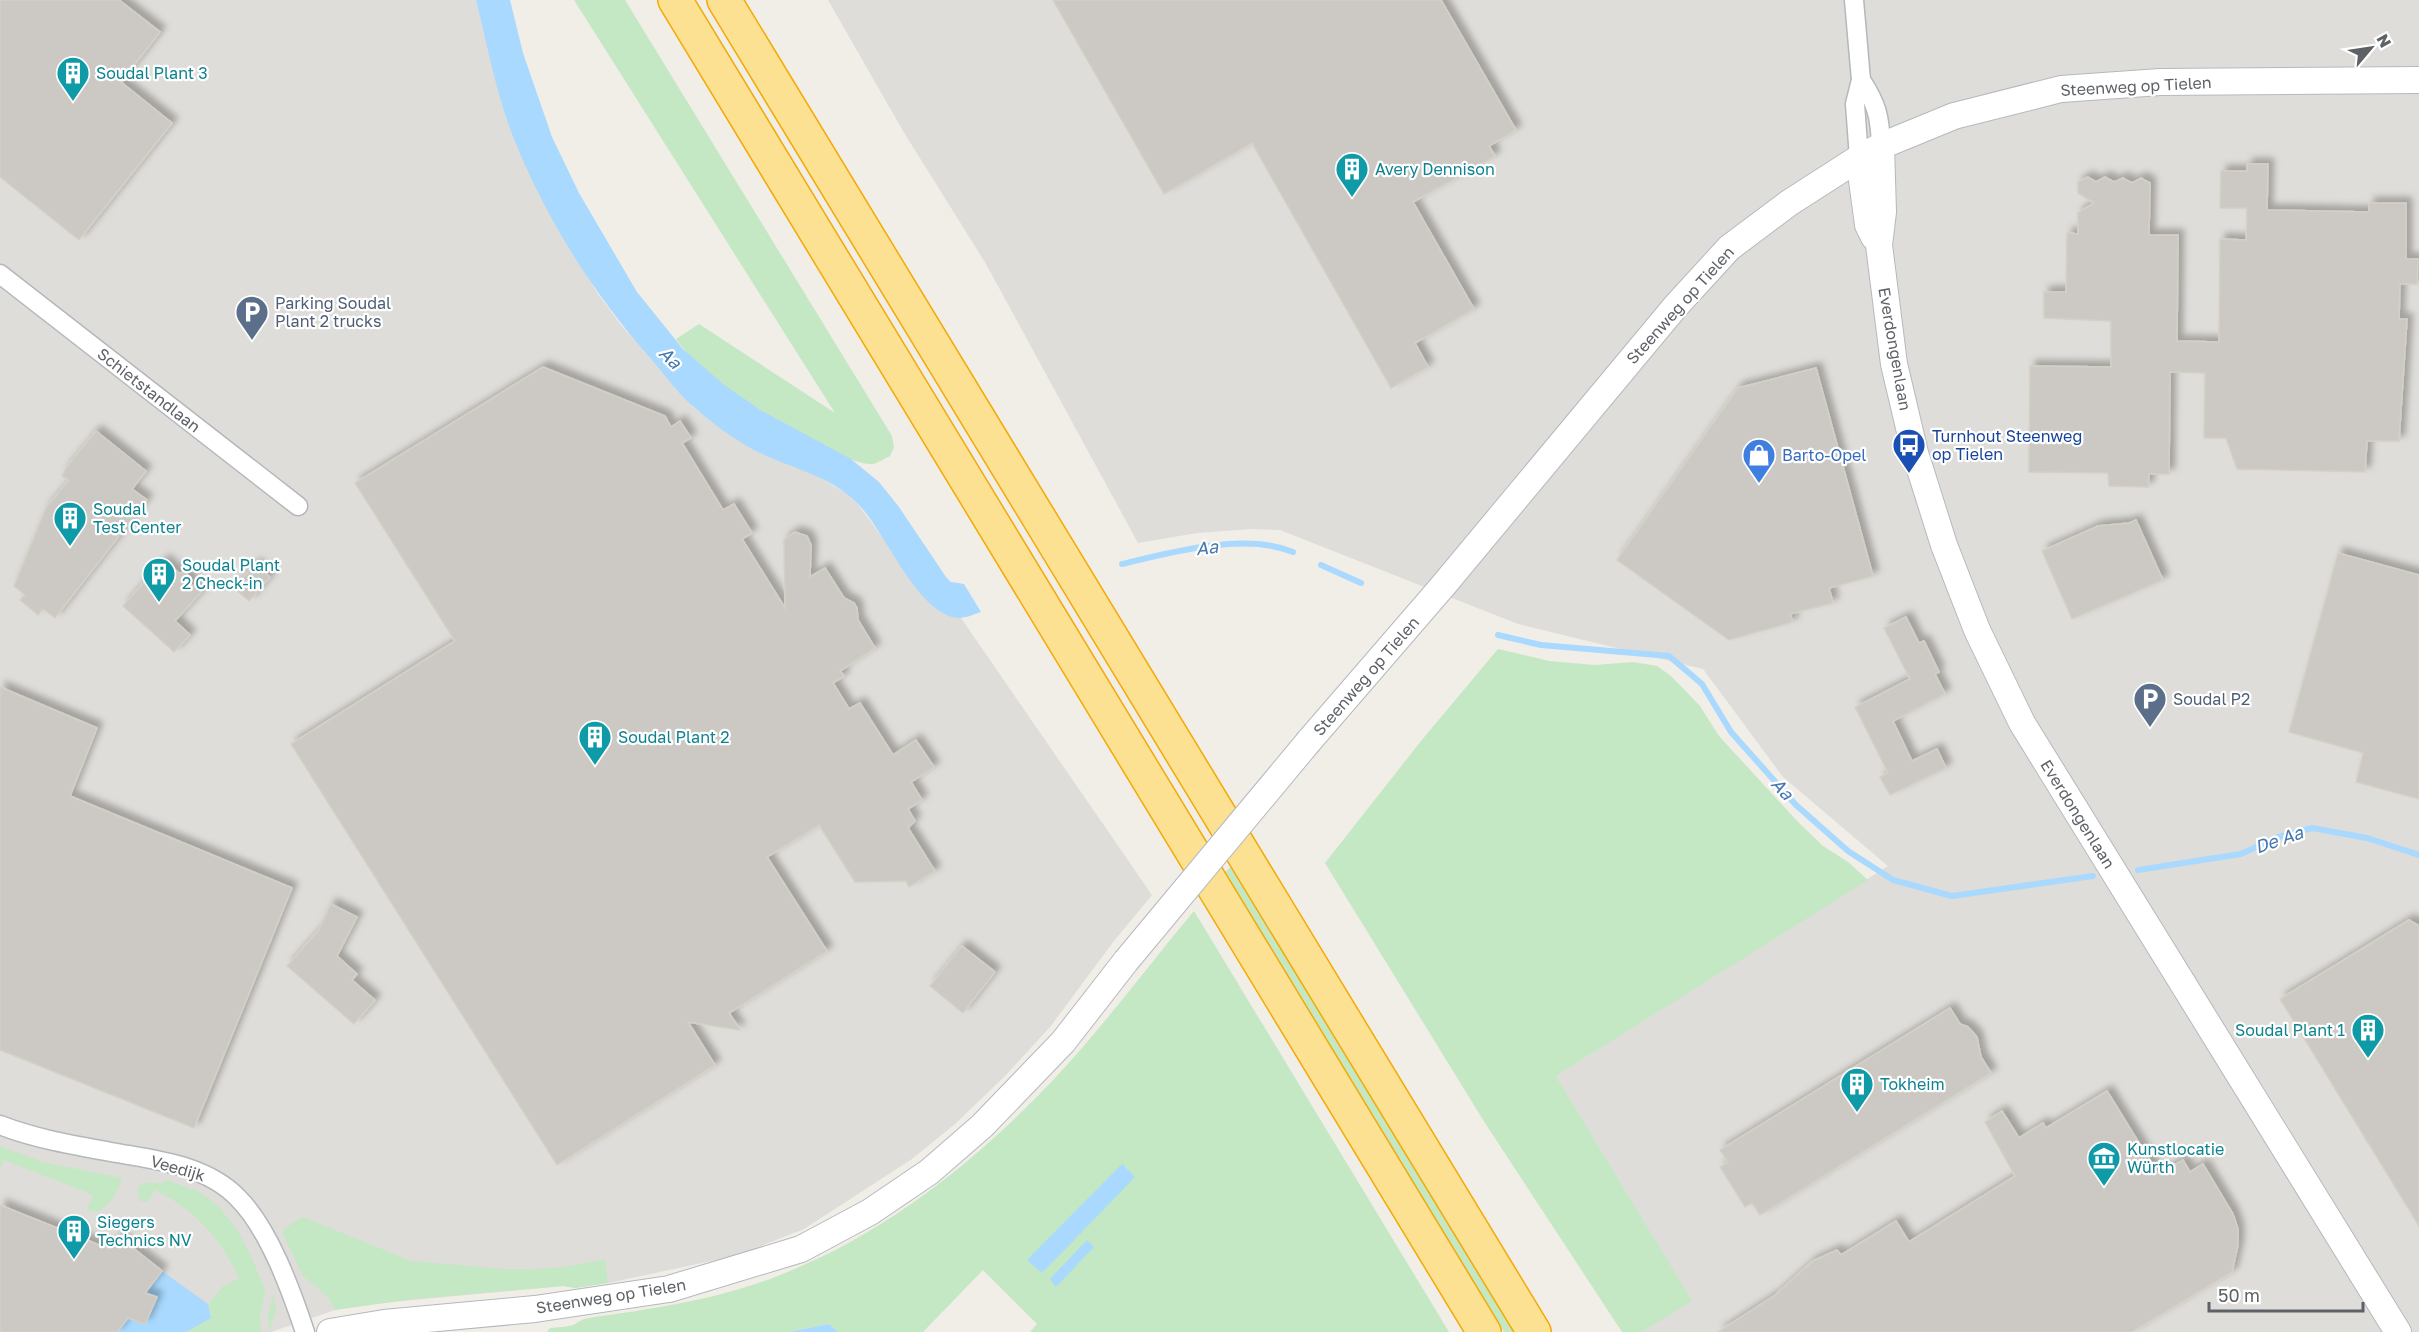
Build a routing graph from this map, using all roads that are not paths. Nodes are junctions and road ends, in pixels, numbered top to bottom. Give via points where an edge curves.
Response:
1 (675, 0) edge
2 (724, 0) edge
3 (1854, 0) edge
4 (1861, 80) junction
5 (2419, 80) edge
6 (1881, 146) junction
7 (1859, 159) junction
8 (1879, 245) junction
9 (0, 274) edge
10 (298, 506) dead end
11 (0, 1125) edge
12 (305, 1332) edge
13 (330, 1332) edge
14 (1484, 1332) edge
15 (1534, 1332) edge
16 (2398, 1332) edge

1 - 14 highway
2 - 15 highway
3 - 4 street
4 - 6 street via 1880,118
4 - 7 street via 1855,104
5 - 6 street, Steenweg op Tielen via 2160,82 2061,89 1954,116
6 - 7 street, Steenweg op Tielen
6 - 8 street, Everdongenlaan via 1883,212
7 - 8 street, Everdongenlaan via 1868,225
7 - 13 street, Steenweg op Tielen, bridge via 1789,203 1729,248 1310,741 1063,1042 982,1126 929,1172 870,1212 801,1250 669,1289
8 - 16 street, Everdongenlaan via 1894,364 1915,453 1944,545 1977,630 2022,723
9 - 10 street, Schietstandlaan
11 - 12 street, Veedijk via 45,1140 194,1170 226,1187 249,1211 267,1241

